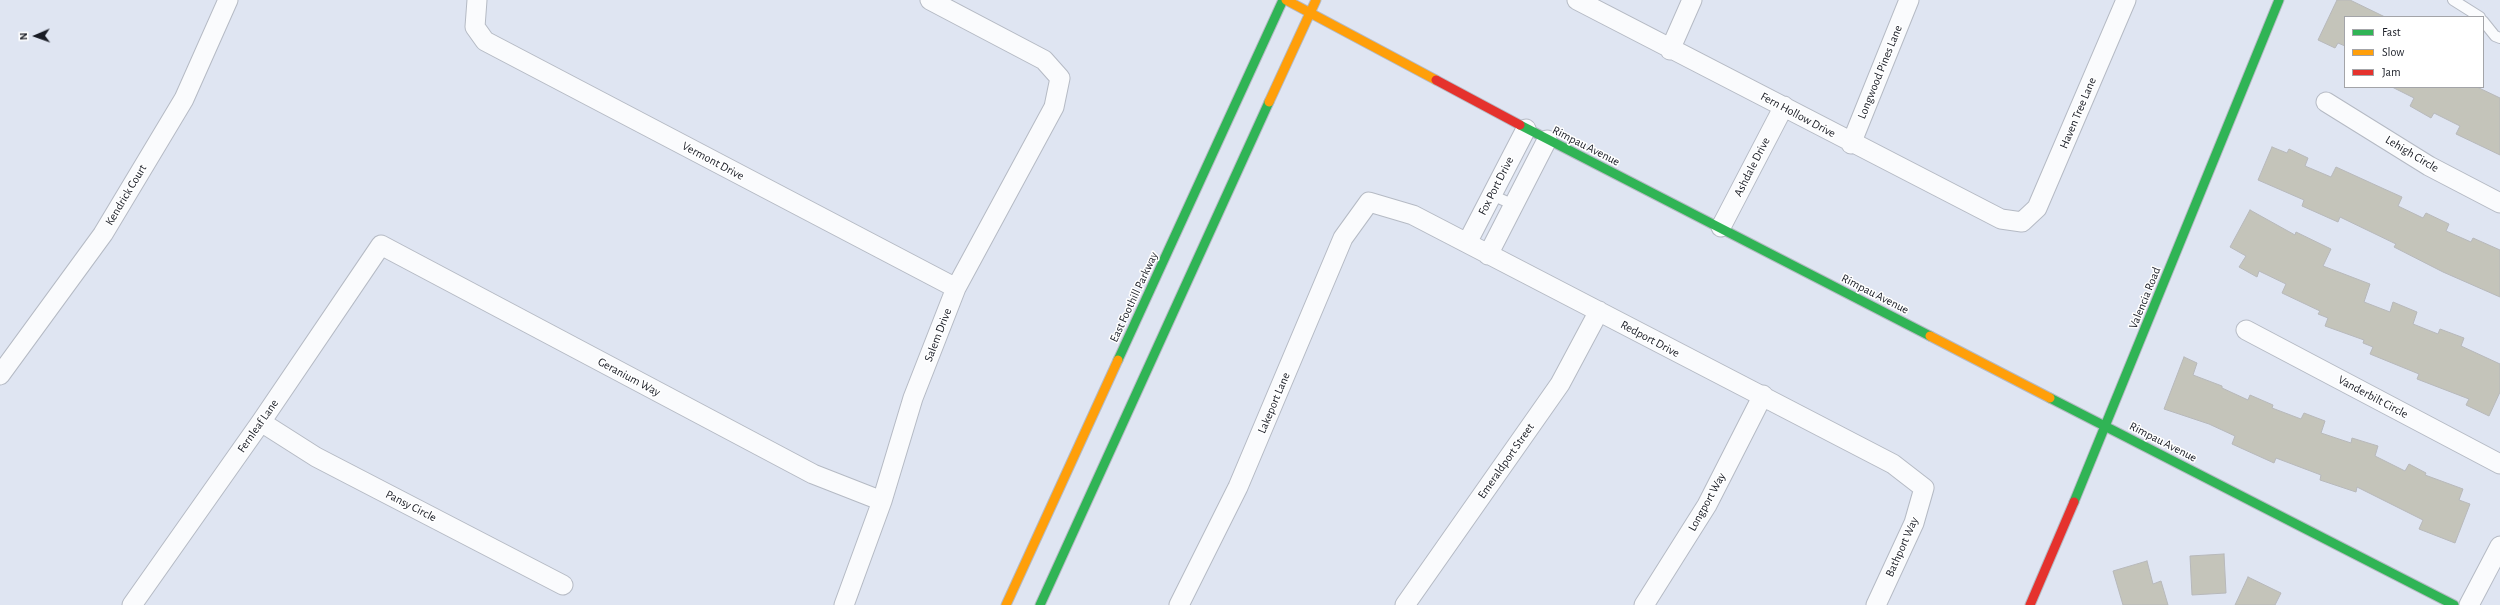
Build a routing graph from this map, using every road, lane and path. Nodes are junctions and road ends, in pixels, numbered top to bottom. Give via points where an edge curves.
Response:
1 (228, 0) edge
2 (477, 0) edge
3 (1283, 0) edge
4 (1286, 0) edge
5 (1316, 0) edge
6 (1577, 0) edge
7 (1692, 0) edge
8 (1909, 0) edge
9 (2126, 0) edge
10 (2279, 0) edge
11 (2453, 0) edge
12 (942, 3) edge
13 (1310, 12) junction
14 (2478, 16) edge
15 (2484, 22) edge
16 (2499, 37) edge
17 (1670, 50) junction
18 (2326, 102) dead end
19 (1784, 106) junction
20 (1526, 128) junction
21 (1547, 140) junction
22 (1851, 144) junction
23 (1492, 195) junction
24 (1369, 202) joint
25 (2500, 203) edge
26 (1514, 205) junction
27 (2022, 222) joint
28 (1721, 228) junction
29 (1467, 243) junction
30 (381, 245) joint
31 (1488, 255) junction
32 (956, 288) junction
33 (1598, 311) junction
34 (2246, 330) dead end
35 (0, 376) edge
36 (1762, 395) junction
37 (261, 422) junction
38 (2106, 427) junction
39 (2500, 464) edge
40 (1924, 488) joint
41 (882, 501) junction
42 (2500, 546) edge
43 (564, 585) dead end
44 (138, 603) edge
45 (844, 605) edge
46 (1006, 605) edge
47 (1040, 605) edge
48 (1179, 605) edge
49 (1405, 605) edge
50 (1644, 605) edge
51 (1876, 605) edge
52 (2030, 605) edge
53 (2454, 605) edge
54 (2469, 605) edge

1 - 35 street, Kendrick Court via 184,99 103,234
2 - 32 street, Vermont Drive via 475,27 485,41
3 - 46 main road, East Foothill Parkway
4 - 13 main road, Rimpau Avenue
5 - 13 main road
6 - 17 street, Fern Hollow Drive
7 - 17 street
8 - 22 street, Longwood Pines Lane
9 - 27 street, Haven Tree Lane via 2037,208
10 - 38 main road, Valencia Road
11 - 14 lane
12 - 32 street, Salem Drive via 1044,60 1060,78 1054,107
13 - 20 main road, Rimpau Avenue
13 - 47 main road
15 - 16 lane
17 - 19 street, Fern Hollow Drive
18 - 25 street, Lehigh Circle via 2429,166
19 - 22 street, Fern Hollow Drive
19 - 28 street, Ashdale Drive
20 - 21 main road, Rimpau Avenue
20 - 23 street, Fox Port Drive
21 - 26 street, Fox Port Drive
21 - 28 main road, Rimpau Avenue
22 - 27 street, Fern Hollow Drive via 2001,219
23 - 26 lane
23 - 29 street, Fox Port Drive
24 - 29 street, Redport Drive via 1413,215
24 - 48 street, Lakeport Lane via 1343,238 1238,487
26 - 31 street, Fox Port Drive
28 - 38 main road, Rimpau Avenue
29 - 31 street, Redport Drive
30 - 37 street, Fernleaf Lane
30 - 41 street, Geranium Way via 813,474
31 - 33 street, Redport Drive
32 - 41 street, Salem Drive via 913,398
33 - 36 street, Redport Drive
33 - 49 street, Emeraldport Street via 1560,384
34 - 39 street, Vanderbilt Circle
36 - 40 street, Redport Drive via 1893,464
36 - 50 street, Longport Way via 1707,505
37 - 43 street, Pansy Circle via 316,457
37 - 44 street, Fernleaf Lane
38 - 52 main road, Valencia Road
38 - 53 main road, Rimpau Avenue
40 - 51 street, Bathport Way via 1914,523
41 - 45 street, Salem Drive
42 - 54 street

